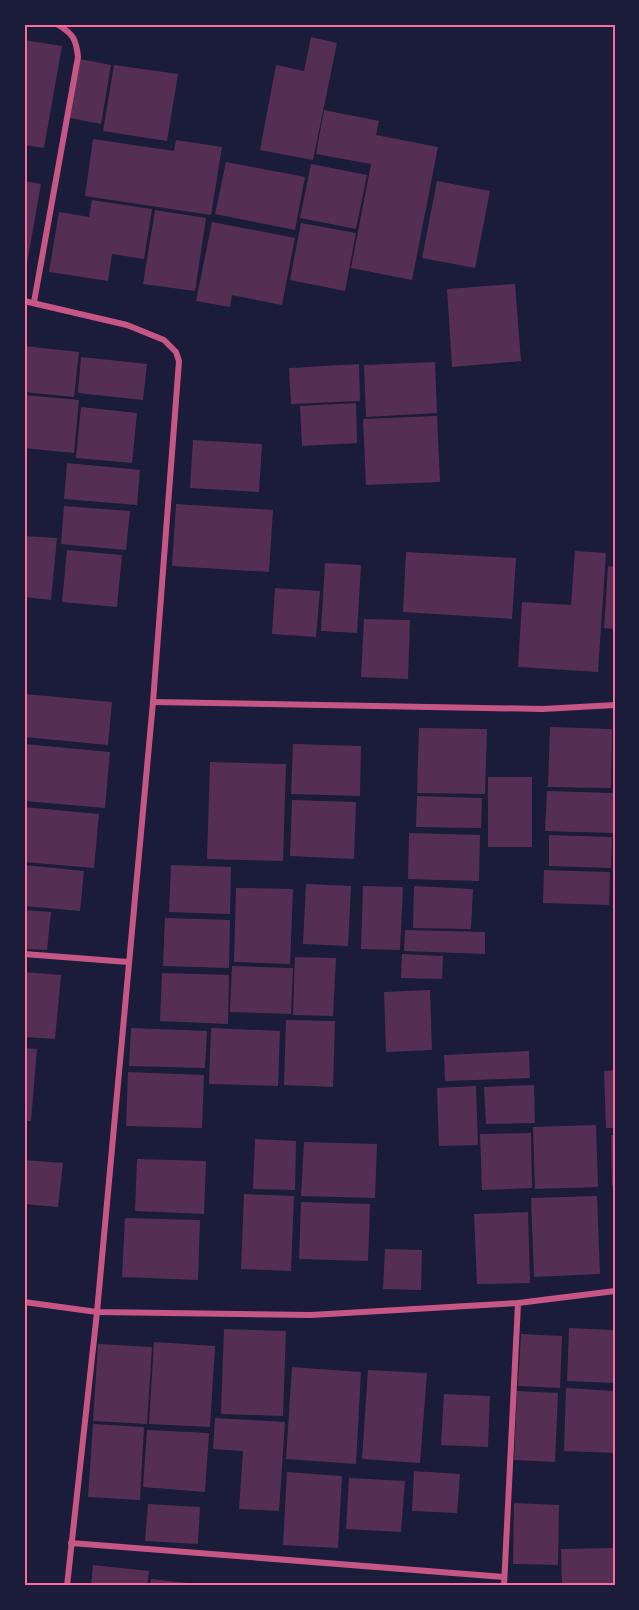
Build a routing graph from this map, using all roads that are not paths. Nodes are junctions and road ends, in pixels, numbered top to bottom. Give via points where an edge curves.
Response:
1 (57, 24) edge
2 (24, 301) edge
3 (34, 302) junction
4 (153, 702) junction
5 (615, 705) edge
6 (24, 954) edge
7 (128, 962) junction
8 (615, 1291) edge
9 (24, 1302) edge
10 (518, 1303) junction
11 (97, 1312) junction
12 (71, 1543) junction
13 (504, 1577) junction
14 (67, 1586) edge
15 (504, 1586) edge

1 - 3 street via 77,42 78,57
2 - 3 street
3 - 4 street via 128,325 164,340 179,361
4 - 5 street via 543,709
4 - 7 street
6 - 7 street
7 - 11 street
8 - 10 street
9 - 11 street
10 - 11 street via 312,1316
10 - 13 street
11 - 12 street
12 - 13 street
12 - 14 street
13 - 15 street

